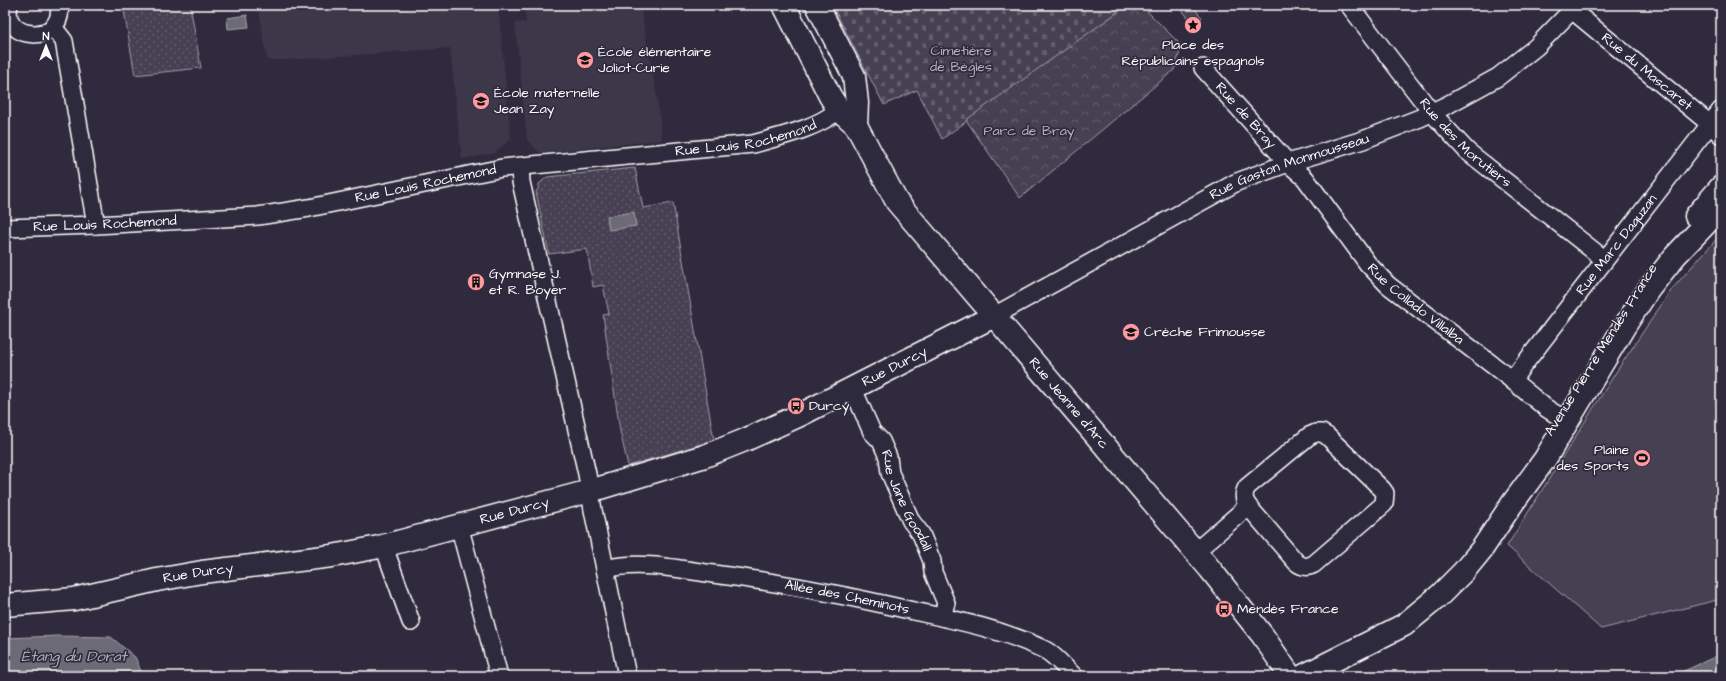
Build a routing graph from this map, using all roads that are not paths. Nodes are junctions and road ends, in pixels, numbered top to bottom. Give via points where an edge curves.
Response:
1 (9, 5) edge
2 (59, 5) edge
3 (784, 5) edge
4 (817, 5) edge
5 (1349, 5) edge
6 (1573, 7) edge
7 (53, 27) junction
8 (1204, 68) dead end
9 (839, 110) junction
10 (1721, 110) edge
11 (1432, 113) junction
12 (856, 125) junction
13 (1716, 129) edge
14 (1288, 163) junction
15 (520, 166) junction
16 (1721, 187) edge
17 (1721, 208) edge
18 (96, 225) junction
19 (5, 228) edge
20 (1604, 259) junction
21 (994, 316) junction
22 (1512, 380) junction
23 (853, 389) junction
24 (1563, 419) junction
25 (590, 491) junction
26 (1248, 506) junction
27 (459, 525) junction
28 (385, 545) junction
29 (1195, 552) junction
30 (605, 569) junction
31 (5, 605) edge
32 (942, 617) junction
33 (411, 622) dead end
34 (499, 676) edge
35 (627, 676) edge
36 (1074, 676) edge
37 (1290, 676) edge
38 (1303, 676) edge

1 - 7 street via 13,24 26,34 43,34
2 - 7 street via 59,16
3 - 9 street, Rue Jeanne d'Arc
4 - 12 street via 854,76
5 - 11 street, Rue des Morutiers
6 - 11 street, Rue Gaston Monmousseau via 1536,47 1498,76
6 - 13 street, Rue du Mascaret
7 - 18 street via 64,42
8 - 14 street, Rue de Bray
9 - 12 street, Rue Jeanne d'Arc
9 - 15 street, Rue Louis Rochemond via 830,117 788,135 753,144
10 - 13 street, Rue Marc Daguzan
11 - 14 street, Rue Gaston Monmousseau via 1363,140
11 - 20 street, Rue des Morutiers via 1467,151
12 - 21 street, Rue Jeanne d'Arc via 897,202
13 - 20 street, Rue Marc Daguzan
14 - 21 street, Rue Gaston Monmousseau via 1223,189
14 - 22 street, Rue Collado Villalba via 1305,178 1368,264 1388,285
15 - 18 street, Rue Louis Rochemond via 258,216
15 - 25 street via 521,182
16 - 24 street, Avenue Pierre Mendès France via 1651,268 1632,296
17 - 24 street, Avenue Pierre Mendès France via 1679,251 1649,289
18 - 19 street, Rue Louis Rochemond
20 - 22 street, Rue Marc Daguzan
21 - 23 street, Rue Durcy
21 - 29 street, Rue Jeanne d'Arc
22 - 24 street, Rue Collado Villalba
23 - 25 street, Rue Durcy via 760,434 706,456
23 - 32 street, Rue Jane Goodall via 872,432 881,441 888,457 890,473 932,561 933,572 946,603
24 - 38 street, Avenue Pierre Mendès France via 1545,459 1482,550 1439,596 1415,617 1378,639
25 - 27 street, Rue Durcy
25 - 30 street
26 - 26 street via 1296,562 1308,567 1384,504 1385,498 1382,489 1327,436 1316,433 1309,436 1247,488 1244,497
26 - 29 street
27 - 28 street, Rue Durcy
27 - 34 street
28 - 31 street, Rue Durcy via 332,556 202,572 74,599
28 - 33 street
29 - 37 street, Rue Jeanne d'Arc via 1263,636
30 - 32 street, Allée des Cheminots via 618,566 663,567 769,581
30 - 35 street
32 - 36 street, Allée des Cheminots via 1012,636 1047,651

